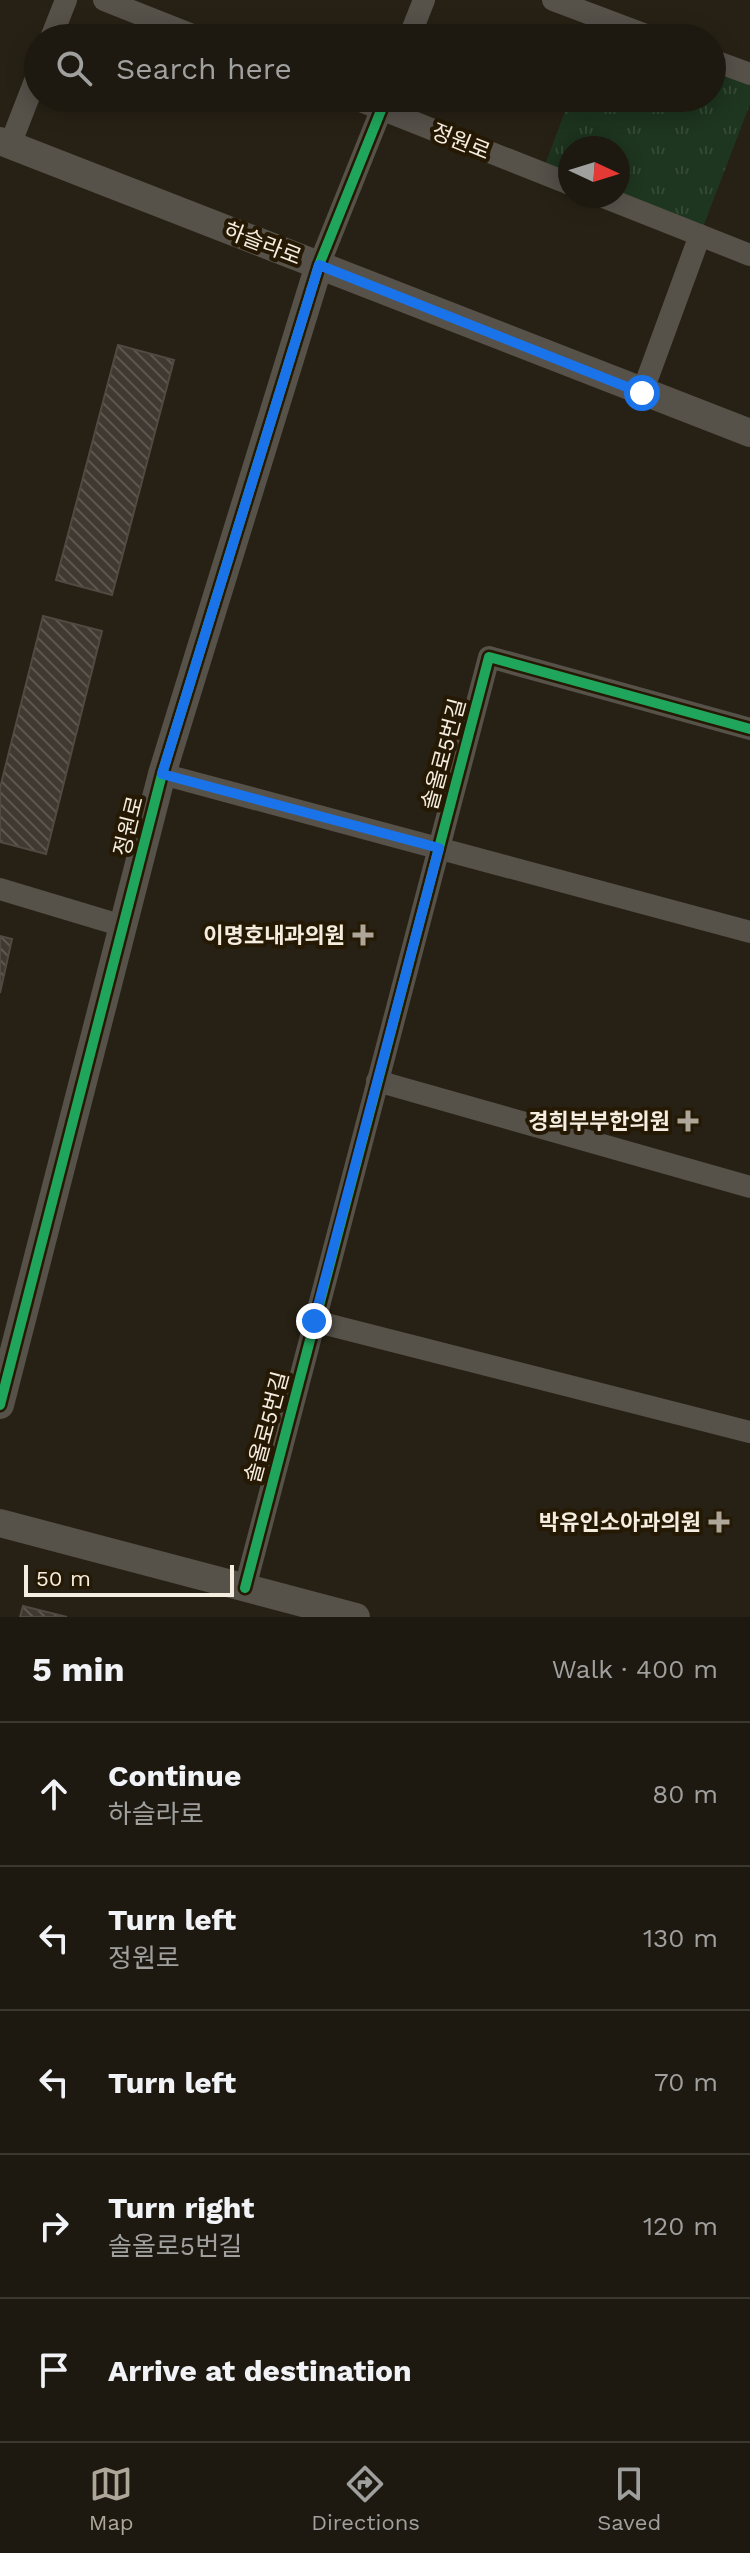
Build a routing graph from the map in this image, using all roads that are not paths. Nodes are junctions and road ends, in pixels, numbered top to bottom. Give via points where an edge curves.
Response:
1 (66, 0) edge
2 (104, 0) edge
3 (424, 0) edge
4 (553, 0) edge
5 (57, 24) edge
6 (165, 24) edge
7 (415, 24) edge
8 (617, 24) edge
9 (726, 65) edge
10 (750, 74) edge
11 (24, 103) edge
12 (381, 112) edge
13 (403, 112) edge
14 (5, 143) edge
15 (558, 179) edge
16 (630, 207) edge
17 (700, 235) junction
18 (750, 255) edge
19 (319, 265) junction
20 (642, 393) junction
21 (750, 433) edge
22 (750, 729) edge
23 (162, 774) junction
24 (439, 848) junction
25 (0, 889) edge
26 (123, 926) junction
27 (750, 932) edge
28 (377, 1081) junction
29 (750, 1187) edge
30 (314, 1321) junction
31 (0, 1405) edge
32 (750, 1432) edge
33 (0, 1523) edge
34 (245, 1588) junction
35 (356, 1617) edge

1 - 5 street
2 - 6 street
3 - 7 street
4 - 8 street
9 - 10 street
11 - 14 street
12 - 19 street
13 - 15 street, 정원로
14 - 19 street, 하슬라로
16 - 17 street
17 - 18 street
17 - 20 street
19 - 20 street, 하슬라로
19 - 23 street, 정원로
20 - 21 street, 하슬라로
22 - 24 street, 솔올로5번길 via 489,657
23 - 24 street
23 - 26 street, 정원로
24 - 27 street
24 - 28 street, 솔올로5번길
25 - 26 street
26 - 31 street, 정원로
28 - 29 street
28 - 30 street, 솔올로5번길
30 - 32 street
30 - 34 street, 솔올로5번길
33 - 34 street
34 - 35 street

